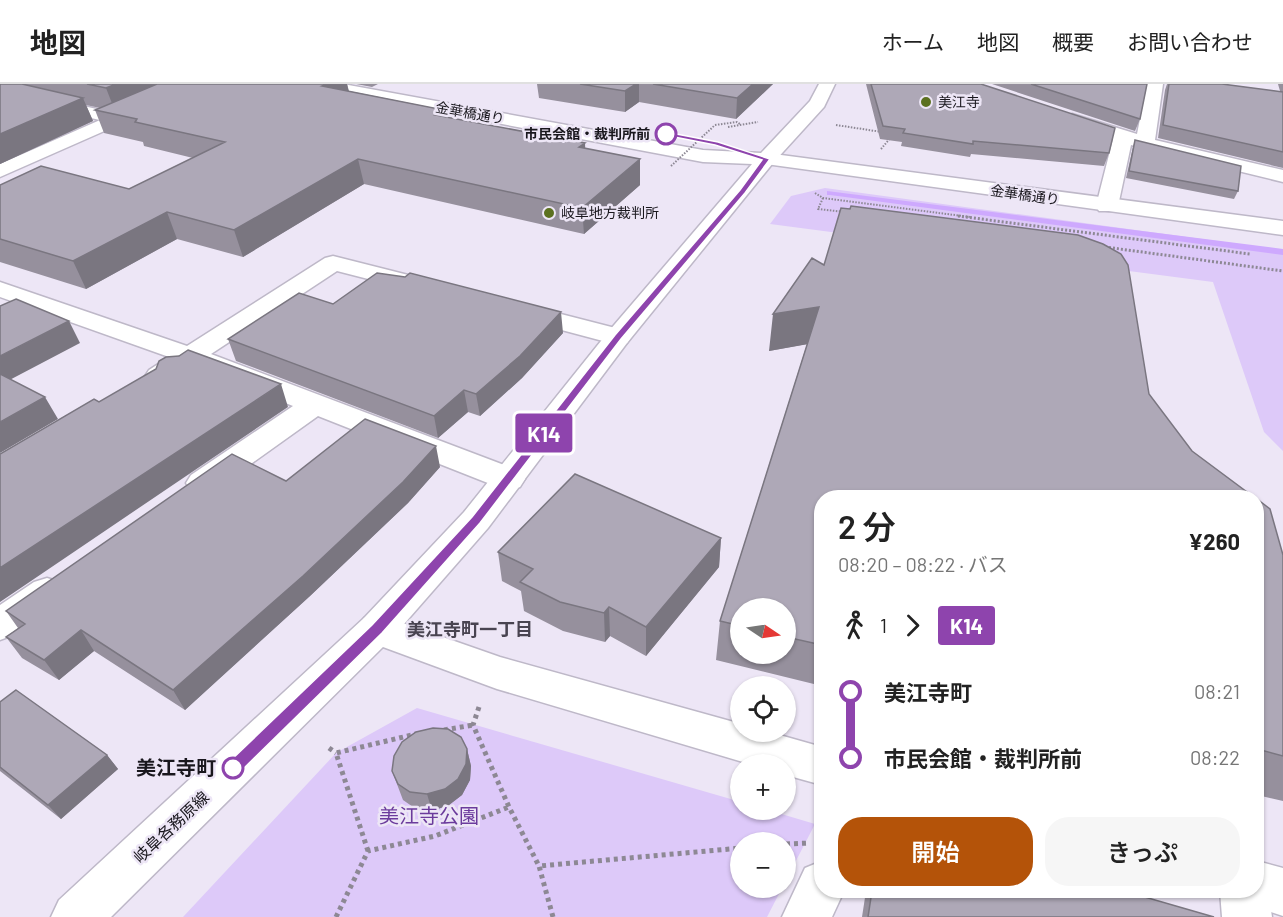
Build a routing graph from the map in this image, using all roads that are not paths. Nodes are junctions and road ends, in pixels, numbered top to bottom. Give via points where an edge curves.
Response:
1 (38, 84) edge
2 (196, 84) edge
3 (316, 84) edge
4 (406, 84) edge
5 (827, 84) edge
6 (1155, 84) edge
7 (6, 89) edge
8 (1057, 114) edge
9 (117, 119) junction
10 (1123, 136) junction
11 (1144, 143) junction
12 (766, 159) junction
13 (0, 171) edge
14 (1283, 176) edge
15 (1107, 206) junction
16 (1283, 228) edge
17 (445, 292) edge
18 (4, 302) edge
19 (500, 306) edge
20 (618, 337) junction
21 (191, 356) junction
22 (131, 392) edge
23 (314, 405) junction
24 (508, 480) junction
25 (176, 501) edge
26 (69, 577) edge
27 (0, 625) edge
28 (377, 629) junction
29 (814, 764) edge
30 (1264, 887) edge
31 (1283, 892) edge
32 (816, 898) edge
33 (1245, 898) edge
34 (76, 917) edge
35 (807, 917) edge
36 (1247, 917) edge

1 - 7 street
2 - 9 street
3 - 12 street, 金華橋通り via 703,156
4 - 12 street, 金華橋通り via 716,144
5 - 12 street, 岐阜各務原線 via 818,103
6 - 11 street
7 - 9 street
8 - 10 street
9 - 13 street
10 - 11 street
10 - 15 street
11 - 14 street
12 - 15 street, 金華橋通り
12 - 20 street, 岐阜各務原線
15 - 16 street, 金華橋通り
17 - 21 street via 333,263
18 - 21 street via 35,302
19 - 20 street
20 - 24 street, 岐阜各務原線
21 - 22 street
21 - 23 street
23 - 24 street
23 - 25 street
24 - 28 street, 岐阜各務原線
26 - 27 street
28 - 29 street via 497,673
28 - 34 street, 岐阜各務原線
30 - 31 street
32 - 35 street
33 - 36 street

